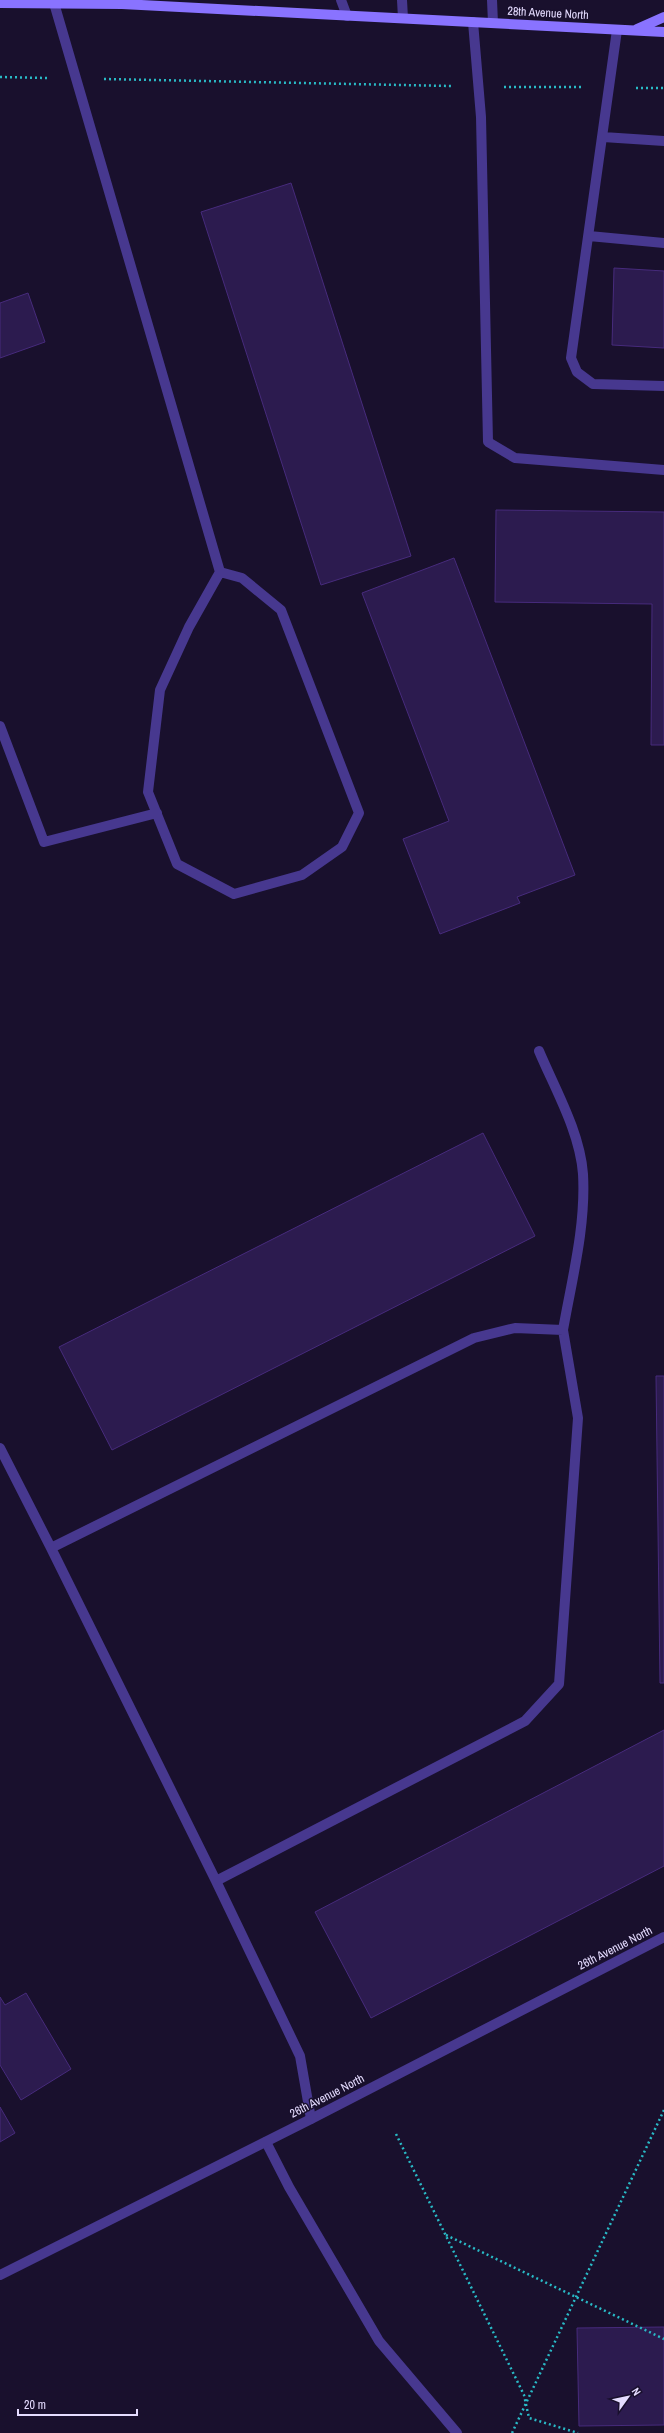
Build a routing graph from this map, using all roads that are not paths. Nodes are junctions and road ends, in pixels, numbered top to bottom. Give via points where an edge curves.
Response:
1 (341, 0) edge
2 (402, 0) edge
3 (492, 0) edge
4 (122, 2) edge
5 (0, 3) edge
6 (54, 3) junction
7 (347, 16) junction
8 (664, 17) edge
9 (404, 18) junction
10 (473, 22) junction
11 (493, 23) junction
12 (617, 30) junction
13 (634, 31) junction
14 (664, 32) edge
15 (603, 137) junction
16 (664, 140) edge
17 (588, 236) junction
18 (664, 242) edge
19 (664, 386) edge
20 (664, 470) edge
21 (220, 572) junction
22 (0, 726) edge
23 (157, 814) junction
24 (539, 1051) dead end
25 (563, 1330) junction
26 (0, 1448) edge
27 (51, 1548) junction
28 (216, 1881) junction
29 (664, 1937) edge
30 (311, 2119) junction
31 (266, 2142) junction
32 (0, 2275) edge
33 (457, 2433) edge

1 - 7 street
2 - 9 street
3 - 11 street
4 - 6 main road, 28th Avenue North
4 - 7 main road, 28th Avenue North
5 - 6 main road, 28th Avenue North
6 - 21 street
7 - 9 main road, 28th Avenue North
8 - 13 main road
9 - 10 main road, 28th Avenue North
10 - 11 main road, 28th Avenue North
10 - 20 street via 478,87 488,442 515,458
11 - 12 main road, 28th Avenue North
12 - 13 main road, 28th Avenue North
12 - 15 street
13 - 14 main road, 28th Avenue North
15 - 16 street
15 - 17 street
17 - 18 street
17 - 19 street via 572,358 577,372 592,384
21 - 23 street via 189,627 160,690 148,792
21 - 23 street via 242,578 281,610 359,813 342,847 302,875 234,894 177,864
22 - 23 street via 44,842
24 - 25 street via 573,1132 583,1172 583,1211
25 - 27 street via 515,1328 474,1338
25 - 28 street via 578,1418 559,1684 525,1721
26 - 27 street
27 - 28 street
28 - 30 street via 300,2056
29 - 30 street, 26th Avenue North
30 - 31 street, 26th Avenue North
31 - 32 street, 26th Avenue North
31 - 33 street via 289,2187 379,2341

